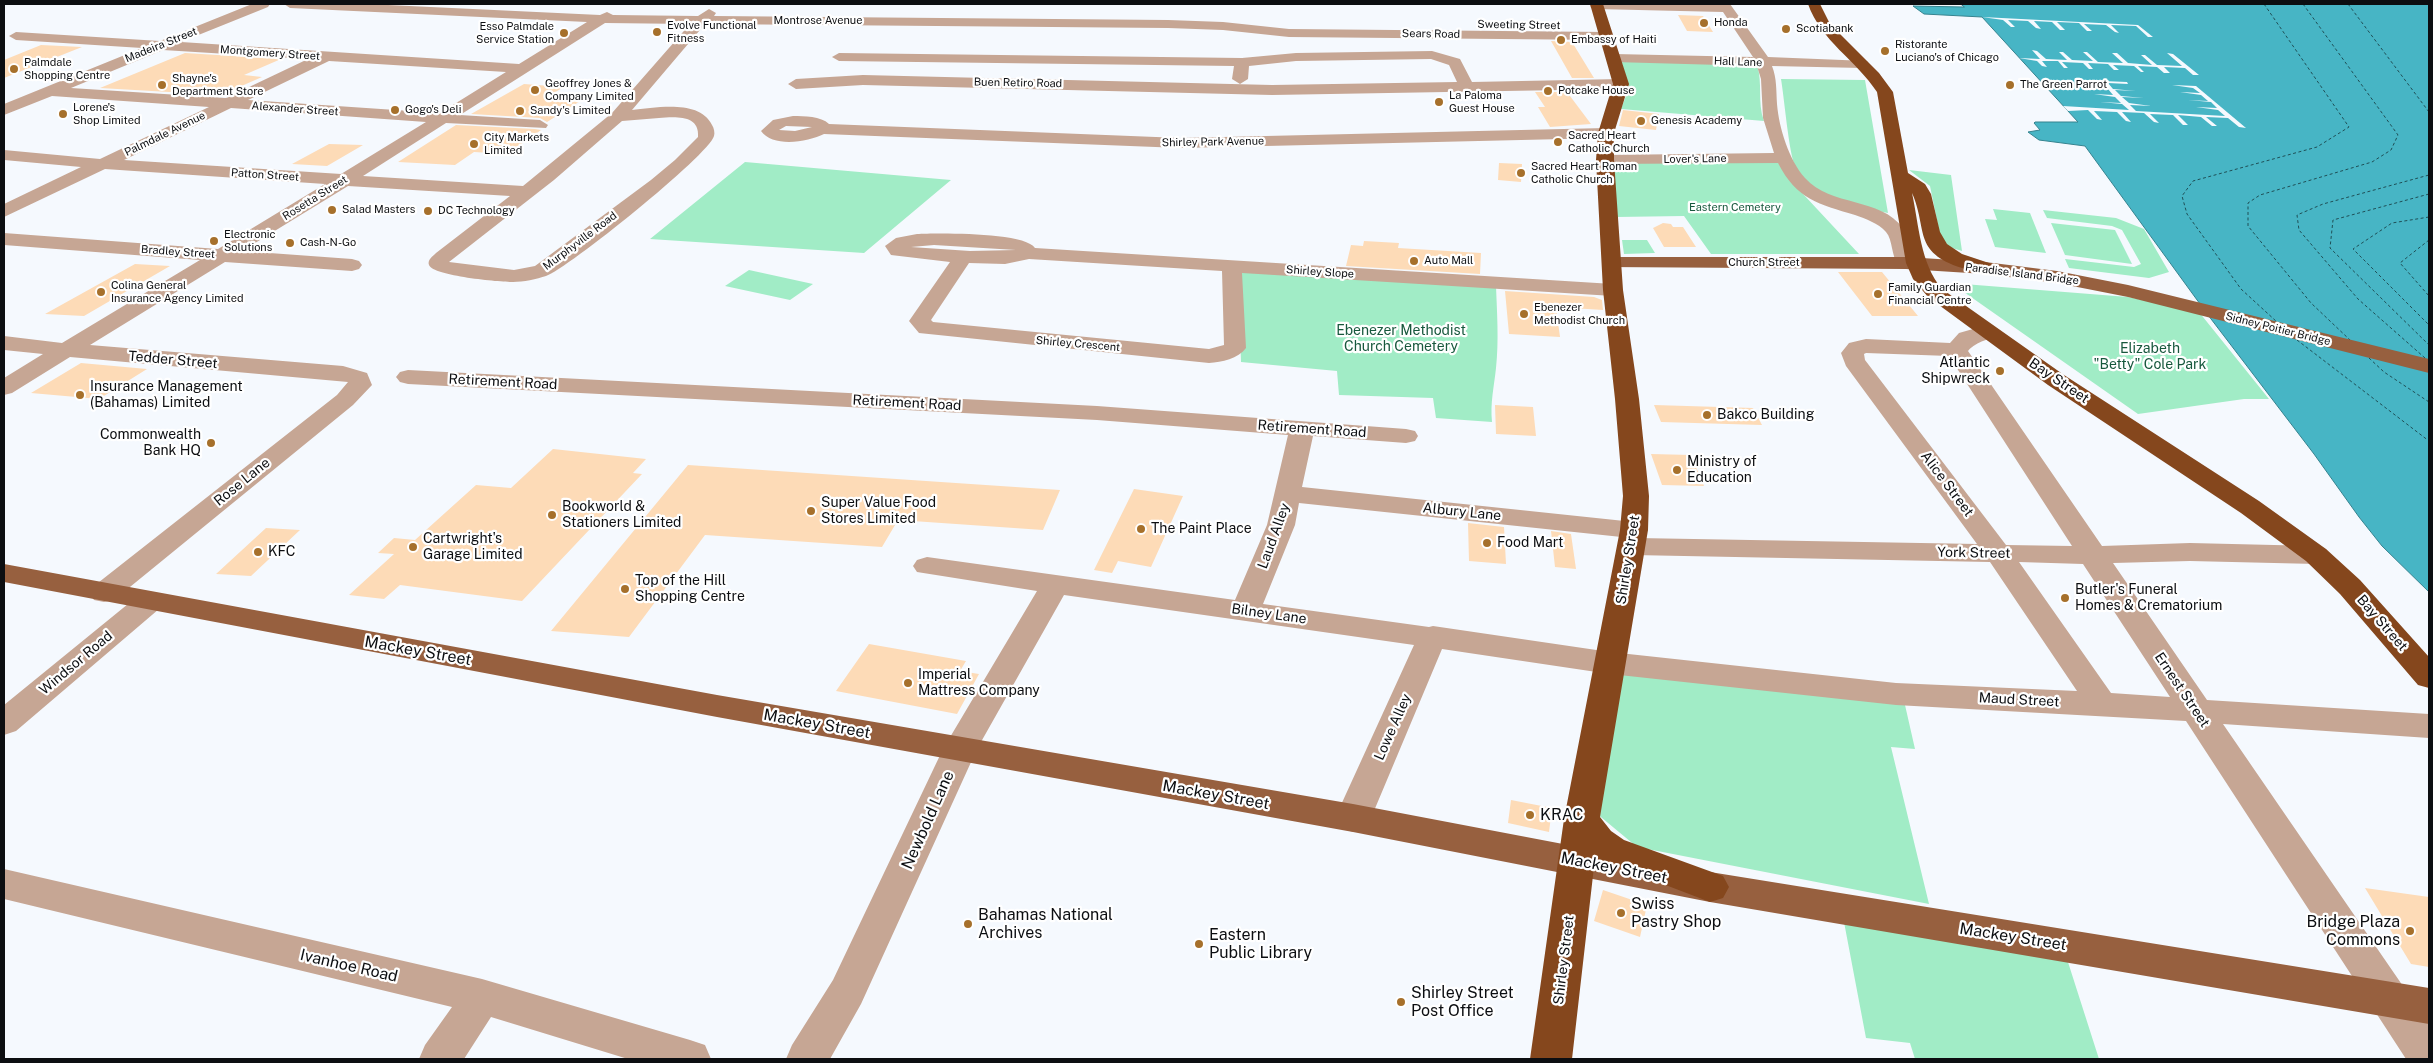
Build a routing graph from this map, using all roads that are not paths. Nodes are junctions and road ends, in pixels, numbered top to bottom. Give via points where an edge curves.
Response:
1 (263, 4) edge
2 (290, 4) edge
3 (444, 4) edge
4 (533, 4) edge
5 (624, 4) edge
6 (721, 4) edge
7 (1596, 4) edge
8 (1814, 4) edge
9 (348, 5) edge
10 (1725, 6) edge
11 (430, 11) junction
12 (515, 15) junction
13 (602, 19) junction
14 (701, 20) junction
15 (1256, 29) joint
16 (1605, 31) junction
17 (16, 36) dead end
18 (160, 45) junction
19 (326, 57) junction
20 (839, 58) dead end
21 (911, 58) junction
22 (1614, 58) junction
23 (1242, 62) junction
24 (1762, 63) junction
25 (1862, 64) junction
26 (524, 69) junction
27 (896, 80) junction
28 (796, 84) dead end
29 (1621, 84) junction
30 (1466, 86) junction
31 (1239, 89) junction
32 (50, 91) junction
33 (225, 105) junction
34 (4, 110) edge
35 (618, 116) junction
36 (442, 120) junction
37 (540, 125) dead end
38 (821, 129) dead end
39 (1606, 133) junction
40 (4, 155) edge
41 (1785, 158) junction
42 (1605, 160) junction
43 (102, 164) junction
44 (1899, 174) junction
45 (344, 180) junction
46 (526, 192) junction
47 (4, 211) edge
48 (4, 239) edge
49 (1027, 252) junction
50 (222, 255) junction
51 (964, 256) junction
52 (1612, 263) junction
53 (1911, 263) junction
54 (352, 265) dead end
55 (1232, 267) junction
56 (1985, 268) junction
57 (1612, 290) junction
58 (2128, 291) joint
59 (1987, 332) junction
60 (4, 343) edge
61 (66, 350) junction
62 (1956, 350) junction
63 (2429, 366) edge
64 (343, 373) joint
65 (408, 377) dead end
66 (4, 388) edge
67 (1302, 428) junction
68 (1406, 436) dead end
69 (1289, 494) junction
70 (1634, 538) junction
71 (1998, 553) junction
72 (2091, 555) junction
73 (2316, 555) junction
74 (927, 566) dead end
75 (4, 573) edge
76 (1056, 584) junction
77 (104, 593) junction
78 (148, 602) junction
79 (1245, 611) junction
80 (2390, 632) junction
81 (1433, 636) junction
82 (2429, 659) edge
83 (1610, 663) junction
84 (2429, 677) edge
85 (2102, 704) junction
86 (2195, 709) junction
87 (4, 723) edge
88 (2429, 726) edge
89 (960, 749) junction
90 (1353, 818) junction
91 (1582, 819) junction
92 (1576, 861) junction
93 (4, 884) edge
94 (1710, 887) junction
95 (482, 997) junction
96 (2388, 999) junction
97 (2429, 1006) edge
98 (440, 1059) edge
99 (690, 1059) edge
100 (807, 1059) edge
101 (1551, 1059) edge
102 (2429, 1059) edge

1 - 18 street, Madeira Street
2 - 9 street, Montrose Avenue
3 - 11 street
4 - 12 street
5 - 13 street, Rosetta Street
6 - 14 street, Murphyville Road
7 - 10 street
7 - 16 highway
8 - 25 highway, Bay Street via 1824,26
9 - 11 street, Montrose Avenue
10 - 24 street
11 - 12 street, Montrose Avenue
12 - 13 street, Montrose Avenue
13 - 14 street, Montrose Avenue
13 - 26 street, Rosetta Street
14 - 15 street, Montrose Avenue via 1188,24
14 - 35 street, Murphyville Road
15 - 16 street, Sears Road via 1289,32
16 - 22 highway
17 - 18 street, Montgomery Street
18 - 19 street, Montgomery Street
18 - 32 street, Madeira Street
19 - 26 street, Montgomery Street
19 - 33 street, Palmdale Avenue
20 - 21 street, Buen Retiro Road
21 - 23 street, Buen Retiro Road
21 - 27 street
22 - 24 street, Hall Lane
22 - 29 highway
23 - 30 street, Buen Retiro Road via 1296,57 1441,56 1455,62
23 - 31 street
24 - 25 street, Hall Lane
24 - 41 street via 1768,75 1770,110
25 - 44 highway, Bay Street via 1884,92 1890,110
26 - 36 street, Rosetta Street
27 - 28 street, Buen Retiro Road
27 - 31 street, Buen Retiro Road
29 - 30 street, Buen Retiro Road
29 - 39 highway, Shirley Street
30 - 31 street, Buen Retiro Road
32 - 33 street, Alexander Street
32 - 34 street, Madeira Street
33 - 36 street, Alexander Street
33 - 43 street, Palmdale Avenue
35 - 46 street, Murphyville Road
35 - 46 street, Murphyville Road via 672,113 696,116 707,130 706,138 681,166 541,271 514,276 439,265 438,261
36 - 37 street, Alexander Street
36 - 45 street, Rosetta Street
38 - 39 street, Shirley Park Avenue via 1181,144
39 - 42 highway, Shirley Street
40 - 43 street, Patton Street
41 - 42 street, Lover's Lane
41 - 53 street via 1799,182 1818,197 1890,225 1899,236 1902,257
42 - 52 highway, Shirley Street
43 - 45 street, Patton Street
43 - 47 street, Palmdale Avenue
44 - 53 highway, Bay Street
44 - 56 highway via 1920,190 1929,233 1936,245 1953,258
45 - 46 street, Patton Street
45 - 50 street, Rosetta Street
48 - 50 street, Bradley Street
49 - 51 street, Shirley Slope via 1014,258
49 - 51 street, Shirley Slope via 1020,245 926,239 905,240 894,246 903,252
49 - 55 street, Shirley Slope
50 - 54 street, Bradley Street
50 - 61 street, Rosetta Street
51 - 55 street, Shirley Crescent via 922,317 920,321 927,328 1209,356 1235,348
52 - 53 main road, Church Street
52 - 57 highway, Shirley Street
53 - 56 main road, Paradise Island Bridge
53 - 59 highway, Bay Street via 1935,293
55 - 57 street, Shirley Slope
56 - 58 main road, Paradise Island Bridge via 2058,277
57 - 70 highway, Shirley Street via 1636,496
58 - 63 main road, Sidney Poitier Bridge
59 - 62 street via 1967,338
59 - 73 highway, Bay Street
60 - 61 street, Tedder Street
61 - 64 street, Tedder Street
61 - 66 street, Rosetta Street
62 - 71 street, Alice Street via 1866,346 1852,353 1854,361
62 - 72 street, Ernest Street
64 - 77 street, Rose Lane via 360,378 360,385 345,400
65 - 67 street, Retirement Road via 1097,413
67 - 68 street, Retirement Road
67 - 69 street, Laud Alley
69 - 70 street, Albury Lane
69 - 79 street, Laud Alley via 1281,525
70 - 71 street, York Street
70 - 83 highway, Shirley Street
71 - 72 street, York Street
71 - 85 street, Alice Street
72 - 73 street, York Street via 2190,552
72 - 86 street, Ernest Street
73 - 80 highway, Bay Street via 2350,586
74 - 76 street, Bilney Lane
75 - 77 main road, Mackey Street
76 - 79 street, Bilney Lane
76 - 89 street, Newbold Lane
77 - 78 main road, Mackey Street
78 - 87 street, Windsor Road
78 - 89 main road, Mackey Street
79 - 81 street, Bilney Lane
80 - 82 street
80 - 84 highway, Bay Street
81 - 83 street, Bilney Lane
81 - 90 street, Lowe Alley
83 - 85 street, Maud Street via 1896,694
83 - 91 highway, Shirley Street
85 - 86 street, Maud Street
86 - 88 street, Maud Street
86 - 96 street, Ernest Street
89 - 90 main road, Mackey Street
89 - 100 street, Newbold Lane via 847,992
90 - 92 main road, Mackey Street
91 - 92 highway, Shirley Street
91 - 94 highway via 1598,841 1611,850
92 - 94 main road, Mackey Street
92 - 101 highway, Shirley Street
93 - 95 street, Ivanhoe Road
94 - 96 main road, Mackey Street
95 - 98 street
95 - 99 street, Ivanhoe Road
96 - 97 main road, Mackey Street
96 - 102 street, Ernest Street

